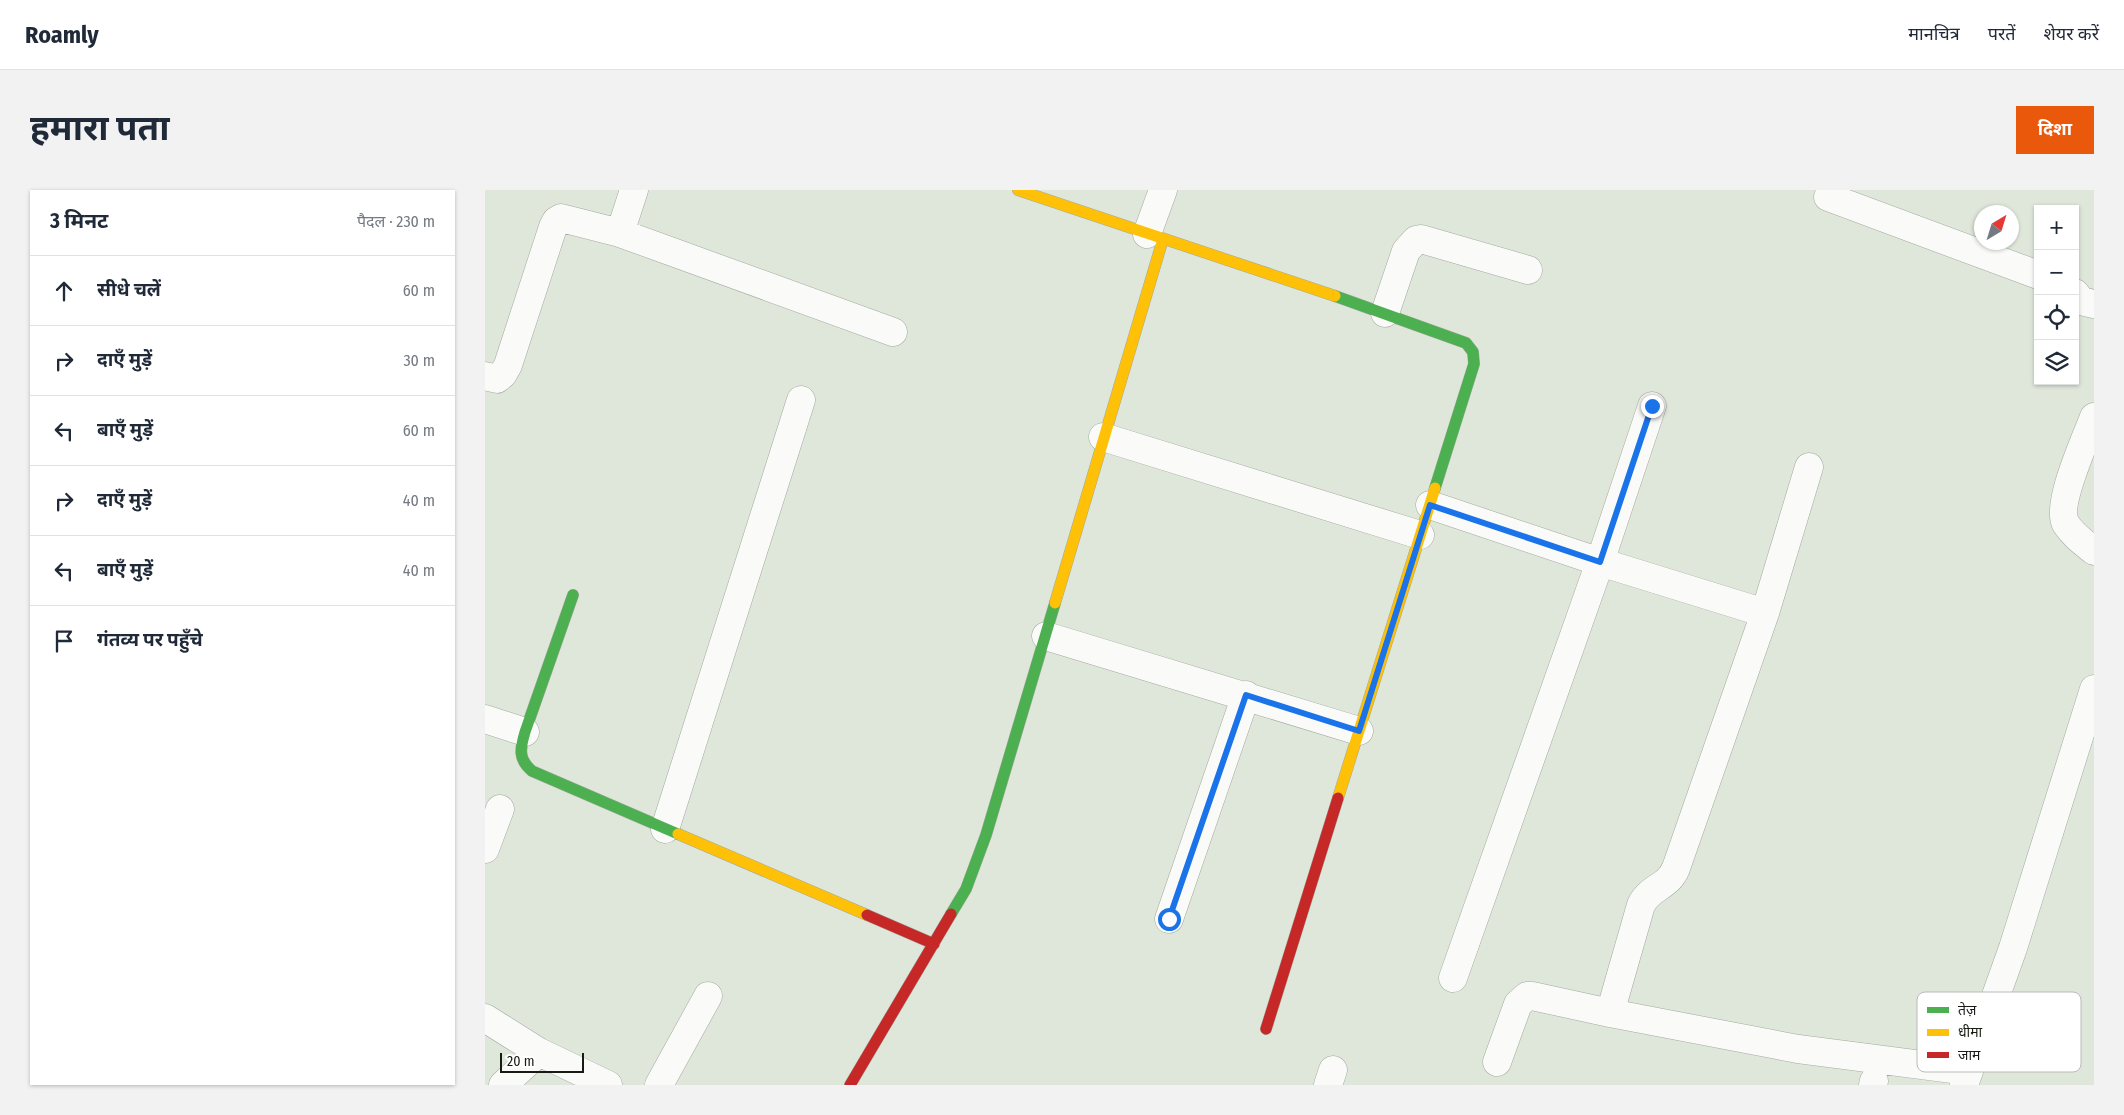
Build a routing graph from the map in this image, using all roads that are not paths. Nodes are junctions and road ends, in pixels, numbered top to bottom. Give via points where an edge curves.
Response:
1 (634, 190) edge
2 (1017, 190) edge
3 (1163, 190) edge
4 (1828, 197) dead end
5 (620, 233) junction
6 (1155, 236) junction
7 (1528, 270) dead end
8 (2034, 274) edge
9 (2076, 295) edge
10 (2094, 304) edge
11 (1385, 313) junction
12 (893, 332) dead end
13 (485, 376) edge
14 (801, 400) dead end
15 (1652, 406) dead end
16 (2094, 417) edge
17 (1103, 437) junction
18 (1809, 467) dead end
19 (1430, 505) junction
20 (1420, 535) junction
21 (2094, 551) edge
22 (1600, 562) junction
23 (573, 595) dead end
24 (1765, 613) junction
25 (1046, 636) junction
26 (2094, 689) edge
27 (1246, 695) junction
28 (485, 719) edge
29 (1359, 731) junction
30 (525, 732) junction
31 (500, 809) dead end
32 (665, 829) junction
33 (485, 849) edge
34 (1169, 919) dead end
35 (934, 944) junction
36 (1453, 978) dead end
37 (1997, 992) edge
38 (708, 996) dead end
39 (1610, 1014) junction
40 (485, 1018) edge
41 (1266, 1029) dead end
42 (539, 1052) junction
43 (1497, 1062) dead end
44 (1917, 1070) edge
45 (1931, 1072) edge
46 (1966, 1078) edge
47 (503, 1085) edge
48 (608, 1085) edge
49 (659, 1085) edge
50 (851, 1085) edge

1 - 5 street
2 - 6 street
3 - 6 street
4 - 8 street
5 - 12 street
5 - 13 street via 566,218 556,221 508,365 497,378
6 - 11 street
6 - 17 street
7 - 11 street via 1416,240 1406,251
9 - 10 street via 2081,301
11 - 19 street via 1466,342 1475,355
14 - 32 street
15 - 22 street
16 - 21 street via 2063,509 2065,522
17 - 20 street
17 - 25 street
18 - 24 street
19 - 20 street
19 - 22 street
20 - 29 street
22 - 24 street
22 - 36 street
23 - 30 street
24 - 39 street via 1673,878 1645,897 1641,905
25 - 27 street
25 - 35 street via 986,835 966,889
26 - 37 street
27 - 29 street
27 - 34 street
28 - 30 street
29 - 41 street
30 - 32 street via 519,753 522,764 532,771
31 - 33 street
32 - 35 street
35 - 50 street
38 - 49 street
39 - 43 street via 1527,996 1517,1004
39 - 44 street
40 - 42 street
42 - 47 street
42 - 48 street
45 - 46 street

